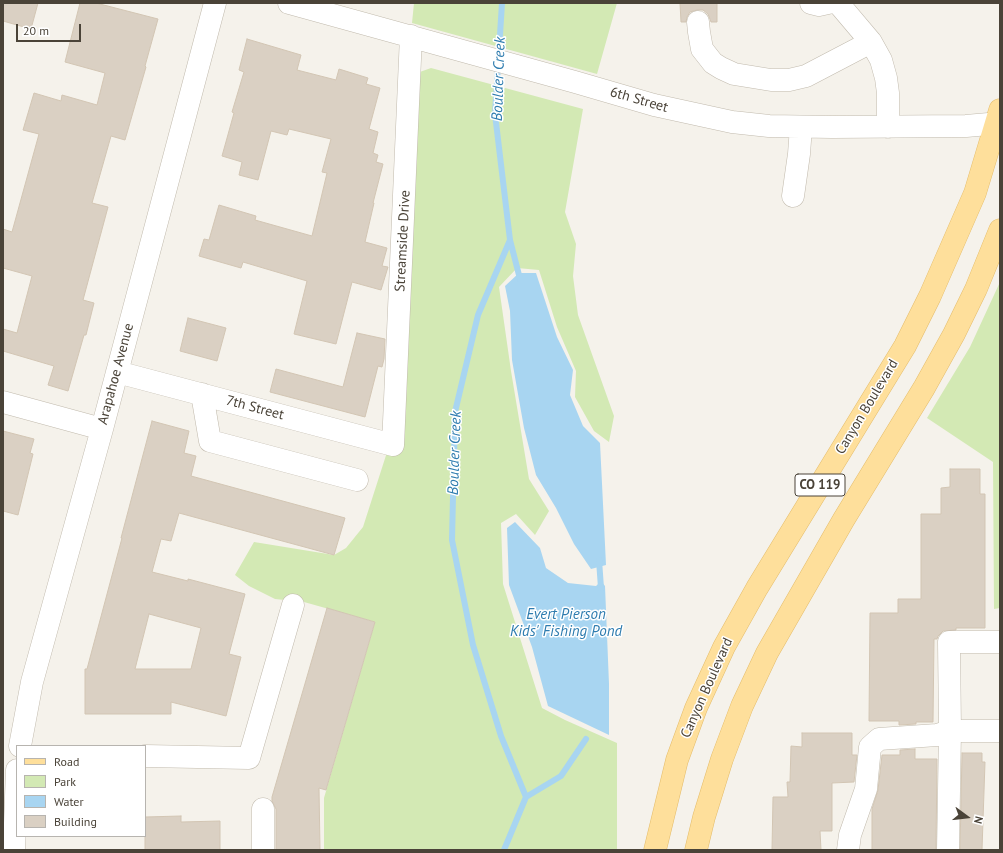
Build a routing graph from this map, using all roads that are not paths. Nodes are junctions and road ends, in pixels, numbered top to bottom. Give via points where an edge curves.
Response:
1 (215, 3) edge
2 (289, 3) edge
3 (811, 3) edge
4 (828, 3) edge
5 (838, 3) edge
6 (698, 22) dead end
7 (411, 36) junction
8 (871, 42) junction
9 (999, 119) edge
10 (801, 127) junction
11 (888, 127) junction
12 (793, 196) dead end
13 (1000, 230) edge
14 (116, 372) junction
15 (202, 394) junction
16 (3, 402) edge
17 (102, 429) junction
18 (393, 445) joint
19 (357, 480) dead end
20 (293, 605) dead end
21 (1000, 642) edge
22 (950, 731) junction
23 (1000, 731) edge
24 (20, 745) edge
25 (146, 756) edge
26 (16, 797) edge
27 (263, 809) dead end
28 (14, 850) edge
29 (263, 850) edge
30 (655, 850) edge
31 (696, 850) edge
32 (848, 850) edge
33 (948, 850) edge

1 - 14 street, Arapahoe Avenue
2 - 7 street, 6th Street
3 - 4 street
5 - 8 street
6 - 8 street via 702,49 713,63 734,74 771,80 789,80 806,76
7 - 10 street, 6th Street via 654,105 716,120
7 - 18 street, Streamside Drive
8 - 11 street via 881,60 886,78
9 - 11 street, 6th Street via 966,126
9 - 30 main road, Canyon Boulevard / CO 119 via 975,193 905,346 757,588 724,647 696,708 677,760
10 - 11 street, 6th Street
10 - 12 street
13 - 31 main road, CO 119 via 954,334 766,652 722,759
14 - 15 street, 7th Street
14 - 17 street, Arapahoe Avenue
15 - 18 street, 7th Street
15 - 19 street via 210,441
16 - 17 street
17 - 24 street, Arapahoe Avenue via 32,682
20 - 25 street via 248,758
21 - 22 street via 949,642
22 - 23 street
22 - 32 street via 937,735 879,740 870,747 866,789 850,835
22 - 33 street
26 - 28 street
27 - 29 street

